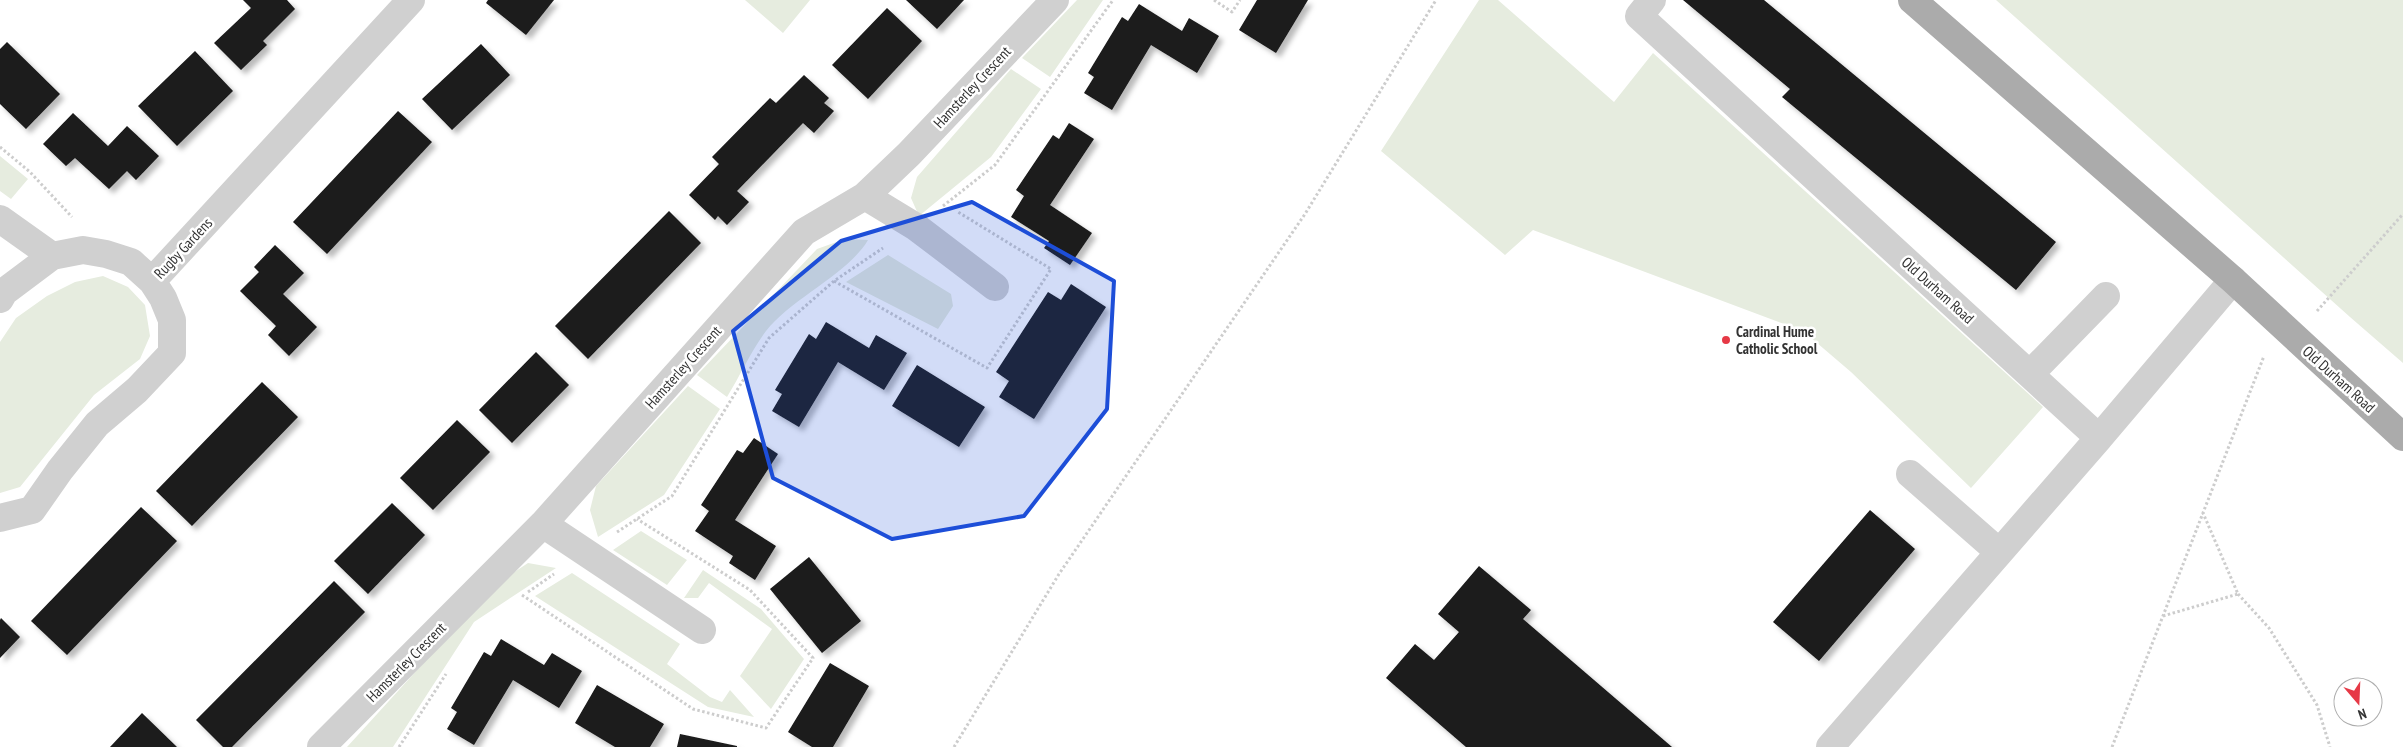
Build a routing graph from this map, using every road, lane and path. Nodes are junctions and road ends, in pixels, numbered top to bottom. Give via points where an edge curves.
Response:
1 (1054, 0) edge
2 (1113, 0) edge
3 (1214, 0) edge
4 (1240, 0) edge
5 (1436, 0) edge
6 (1652, 0) edge
7 (1912, 0) edge
8 (400, 4) edge
9 (0, 147) edge
10 (865, 196) junction
11 (2403, 214) edge
12 (0, 219) edge
13 (916, 227) junction
14 (106, 254) junction
15 (52, 256) junction
16 (2233, 280) junction
17 (152, 281) junction
18 (995, 287) dead end
19 (2106, 296) dead end
20 (0, 300) edge
21 (2285, 330) junction
22 (2030, 374) junction
23 (2403, 437) edge
24 (2099, 438) junction
25 (1910, 474) dead end
26 (2203, 512) junction
27 (0, 518) edge
28 (544, 524) junction
29 (586, 552) junction
30 (1999, 552) junction
31 (2238, 594) junction
32 (514, 601) dead end
33 (2163, 616) junction
34 (702, 630) dead end
35 (450, 667) dead end
36 (321, 747) edge
37 (398, 747) edge
38 (954, 747) edge
39 (1830, 747) edge
40 (2112, 747) edge
41 (2330, 747) edge

1 - 10 street, Hamsterley Crescent via 909,154
2 - 13 path via 995,165
3 - 4 path via 1232,12
5 - 38 path via 1305,214 1059,574
6 - 22 street, Old Durham Road via 1639,16
7 - 16 main road, Old Durham Road
8 - 17 street, Rugby Gardens
9 - 14 path via 30,172
10 - 13 street
10 - 28 street, Hamsterley Crescent via 804,232
11 - 21 path
12 - 15 street
13 - 18 street
13 - 29 path via 834,281 769,338 672,496
14 - 15 street via 83,250
14 - 17 street via 132,262
15 - 20 street via 4,292
16 - 21 main road, Old Durham Road
16 - 24 street
17 - 27 street, Rugby Gardens via 172,320 172,353 137,390 97,424 32,510
19 - 22 street
21 - 23 main road, Old Durham Road
21 - 26 path
22 - 24 street, Old Durham Road
24 - 30 street
25 - 30 street
26 - 31 path
26 - 33 path
28 - 29 street
28 - 36 street, Hamsterley Crescent
29 - 32 path
29 - 34 street
30 - 39 street
31 - 33 path
31 - 41 path via 2269,628 2317,705
33 - 40 path
35 - 37 path

